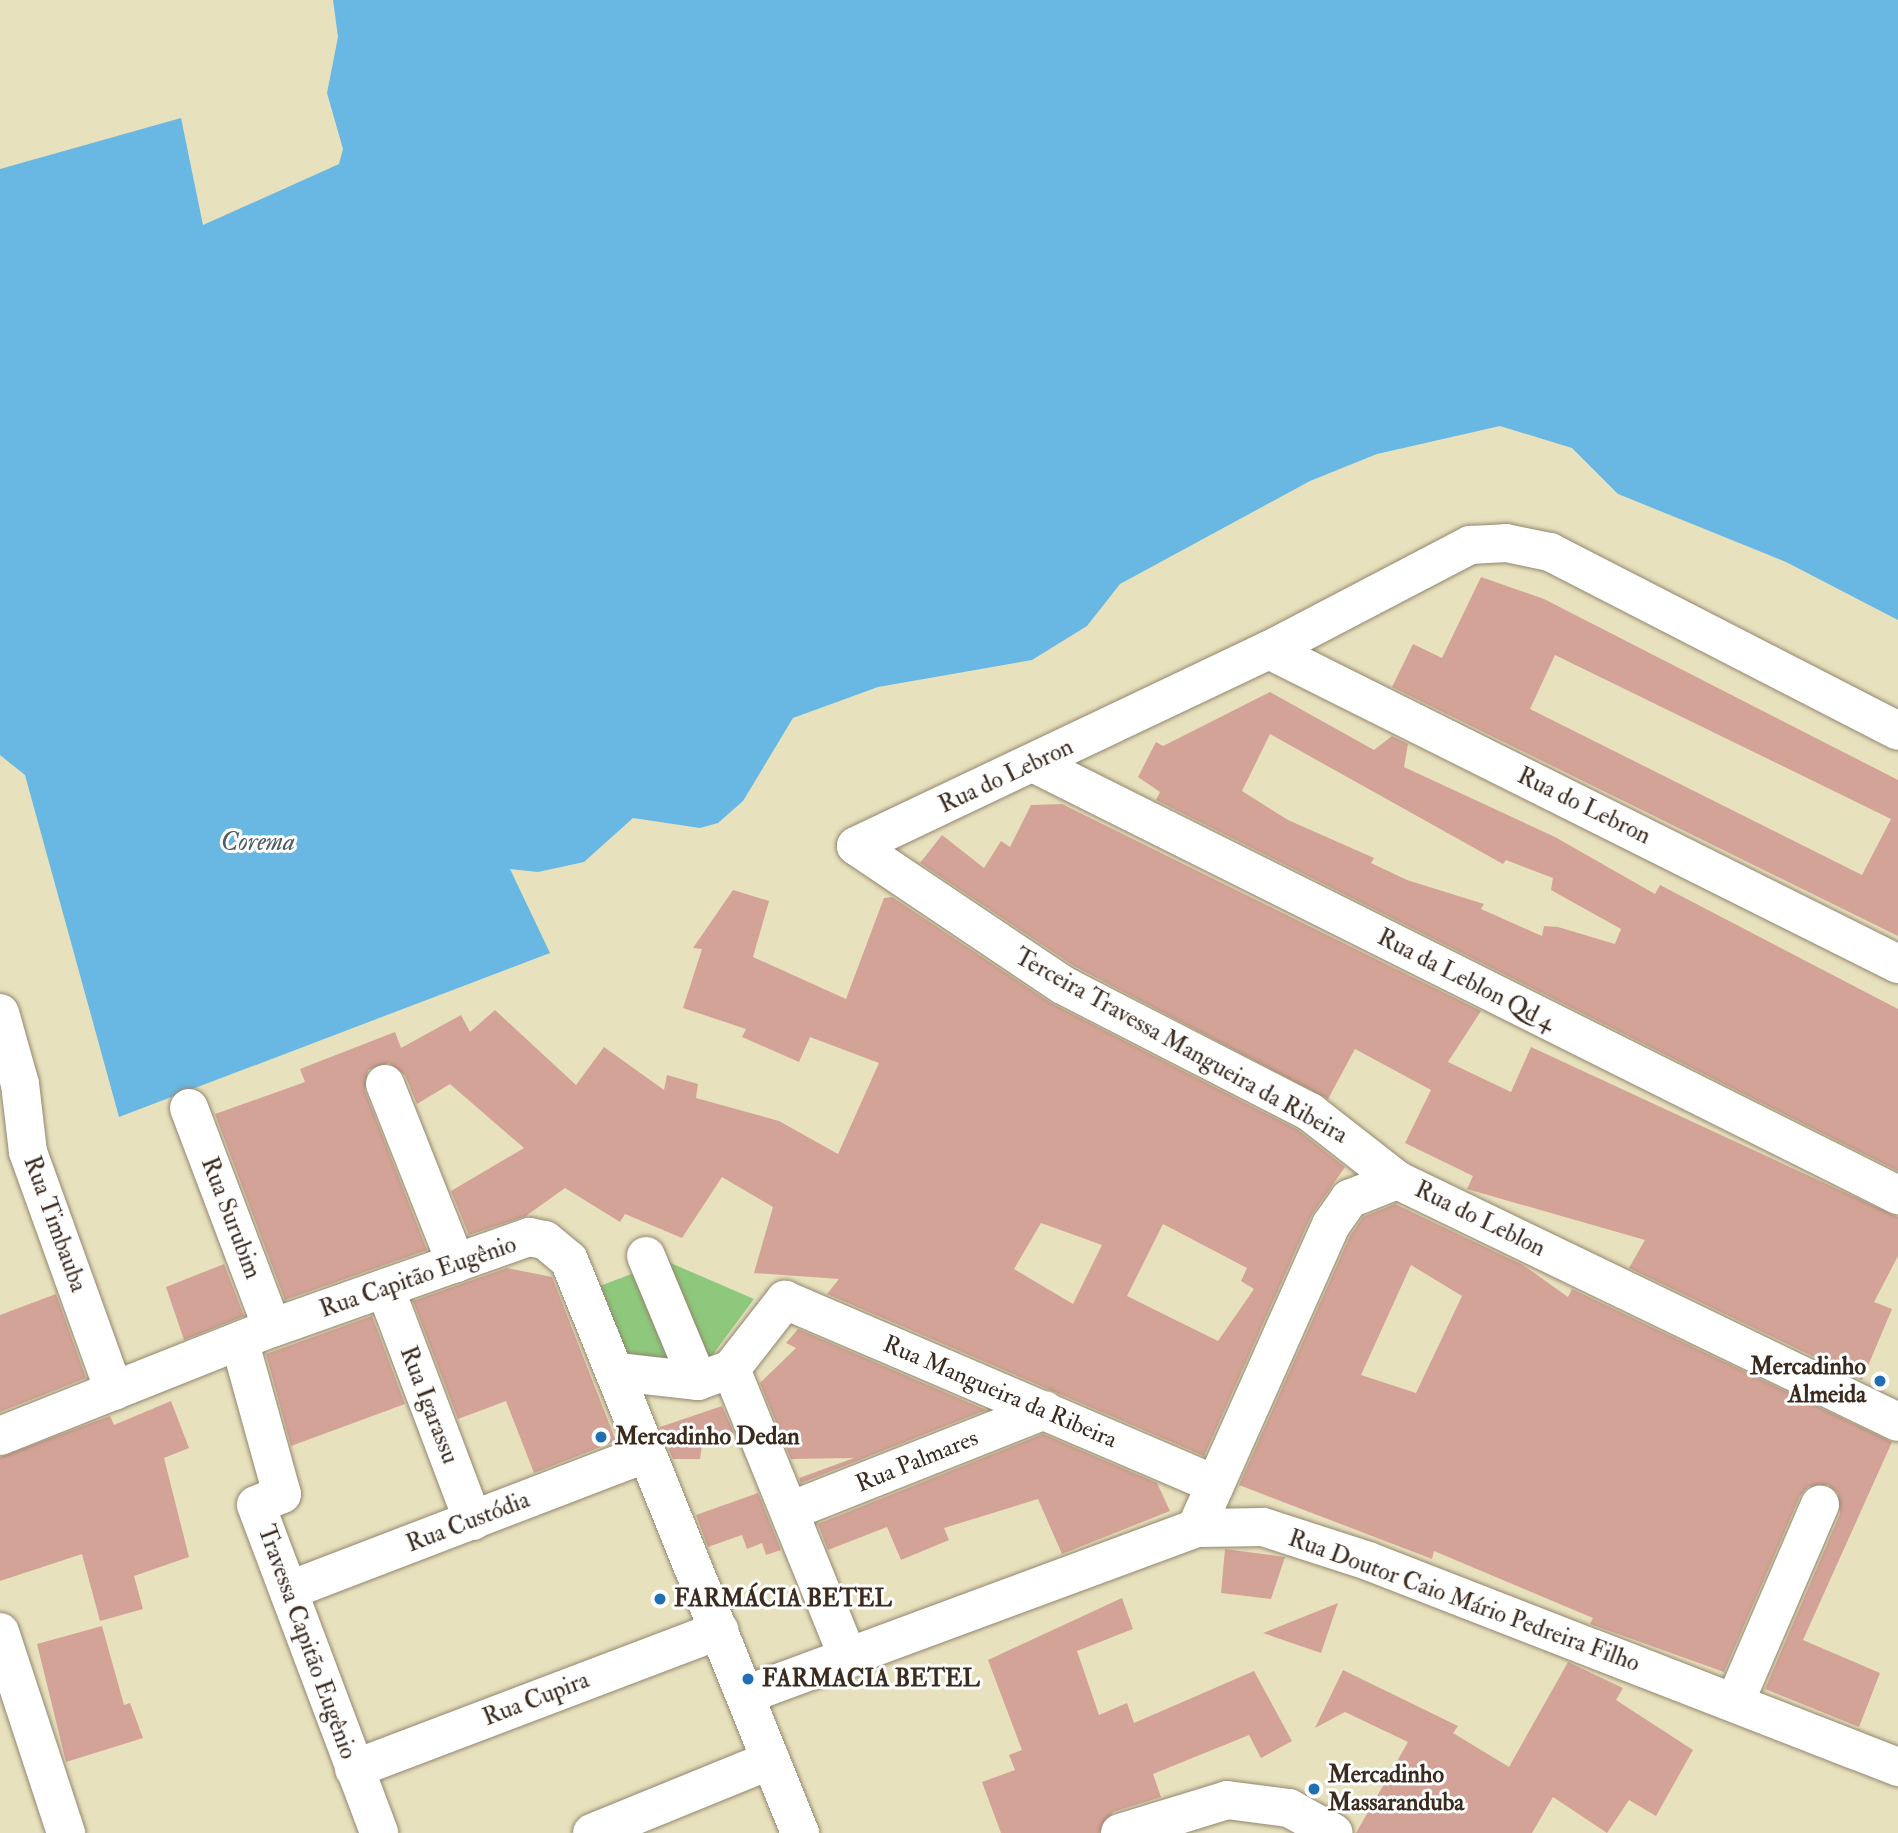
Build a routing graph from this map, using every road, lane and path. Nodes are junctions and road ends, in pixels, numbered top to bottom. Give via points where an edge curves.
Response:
1 (1269, 650) junction
2 (1898, 731) edge
3 (1035, 764) junction
4 (856, 846) joint
5 (1898, 964) edge
6 (0, 1013) edge
7 (385, 1084) dead end
8 (189, 1108) dead end
9 (1397, 1180) junction
10 (1898, 1195) edge
11 (646, 1256) dead end
12 (456, 1263) junction
13 (385, 1288) junction
14 (256, 1336) junction
15 (618, 1372) junction
16 (714, 1375) junction
17 (114, 1391) junction
18 (1045, 1410) junction
19 (1898, 1422) edge
20 (0, 1436) edge
21 (646, 1453) junction
22 (1215, 1484) junction
23 (1820, 1506) dead end
24 (790, 1511) junction
25 (473, 1521) junction
26 (1196, 1528) junction
27 (290, 1590) junction
28 (719, 1630) junction
29 (0, 1632) edge
30 (849, 1659) junction
31 (748, 1694) junction
32 (1735, 1702) junction
33 (771, 1760) junction
34 (1898, 1767) edge
35 (354, 1769) junction
36 (66, 1833) edge
37 (379, 1833) edge
38 (592, 1833) edge
39 (800, 1833) edge
40 (1120, 1833) edge
41 (1334, 1833) edge

1 - 2 street, Rua do Lebron via 1436,558 1470,545 1506,542 1550,552
1 - 3 street, Rua do Lebron
1 - 5 street, Rua do Lebron
3 - 4 street, Rua do Lebron
3 - 10 street, Rua da Leblon Qd 4
4 - 9 street, Terceira Travessa Mangueira da Ribeira via 1063,985 1310,1112
6 - 17 street, Rua Timbauba via 20,1084 28,1152
7 - 12 street
8 - 14 street, Rua Surubim
9 - 19 street, Rua do Leblon
9 - 22 street, Rua do Leblon via 1349,1199 1331,1225
11 - 16 street
12 - 13 street, Rua Capitão Eugênio
12 - 15 street, Rua Capitão Eugênio via 529,1237 559,1249
13 - 14 street, Rua Capitão Eugênio
13 - 25 street, Rua Igarassu
14 - 17 street, Rua Capitão Eugênio
14 - 27 street, Travessa Capitão Eugênio via 282,1494 256,1505
15 - 16 street
15 - 21 street, Rua Capitão Eugênio
16 - 18 street, Rua Mangueira da Ribeira via 785,1300
16 - 24 street
17 - 20 street, Rua Capitão Eugênio
18 - 22 street, Rua Mangueira da Ribeira
18 - 24 street, Rua Palmares
21 - 25 street, Rua Custódia
21 - 28 street, Rua Capitão Eugênio
22 - 26 street, Rua do Leblon
23 - 32 street
24 - 30 street
25 - 27 street, Rua Custódia
26 - 30 street, Rua Doutor Caio Mário Pedreira Filho
26 - 32 street, Rua Doutor Caio Mário Pedreira Filho via 1263,1527 1294,1536
27 - 35 street, Travessa Capitão Eugênio
28 - 31 street, Rua Capitão Eugênio
28 - 35 street, Rua Cupira
29 - 36 street
30 - 31 street, Rua Doutor Caio Mário Pedreira Filho
31 - 33 street, Rua Capitão Eugênio
32 - 34 street, Rua Doutor Caio Mário Pedreira Filho
33 - 38 street
33 - 39 street, Rua Capitão Eugênio
35 - 37 street, Travessa Capitão Eugênio
40 - 41 street via 1227,1800 1289,1808

